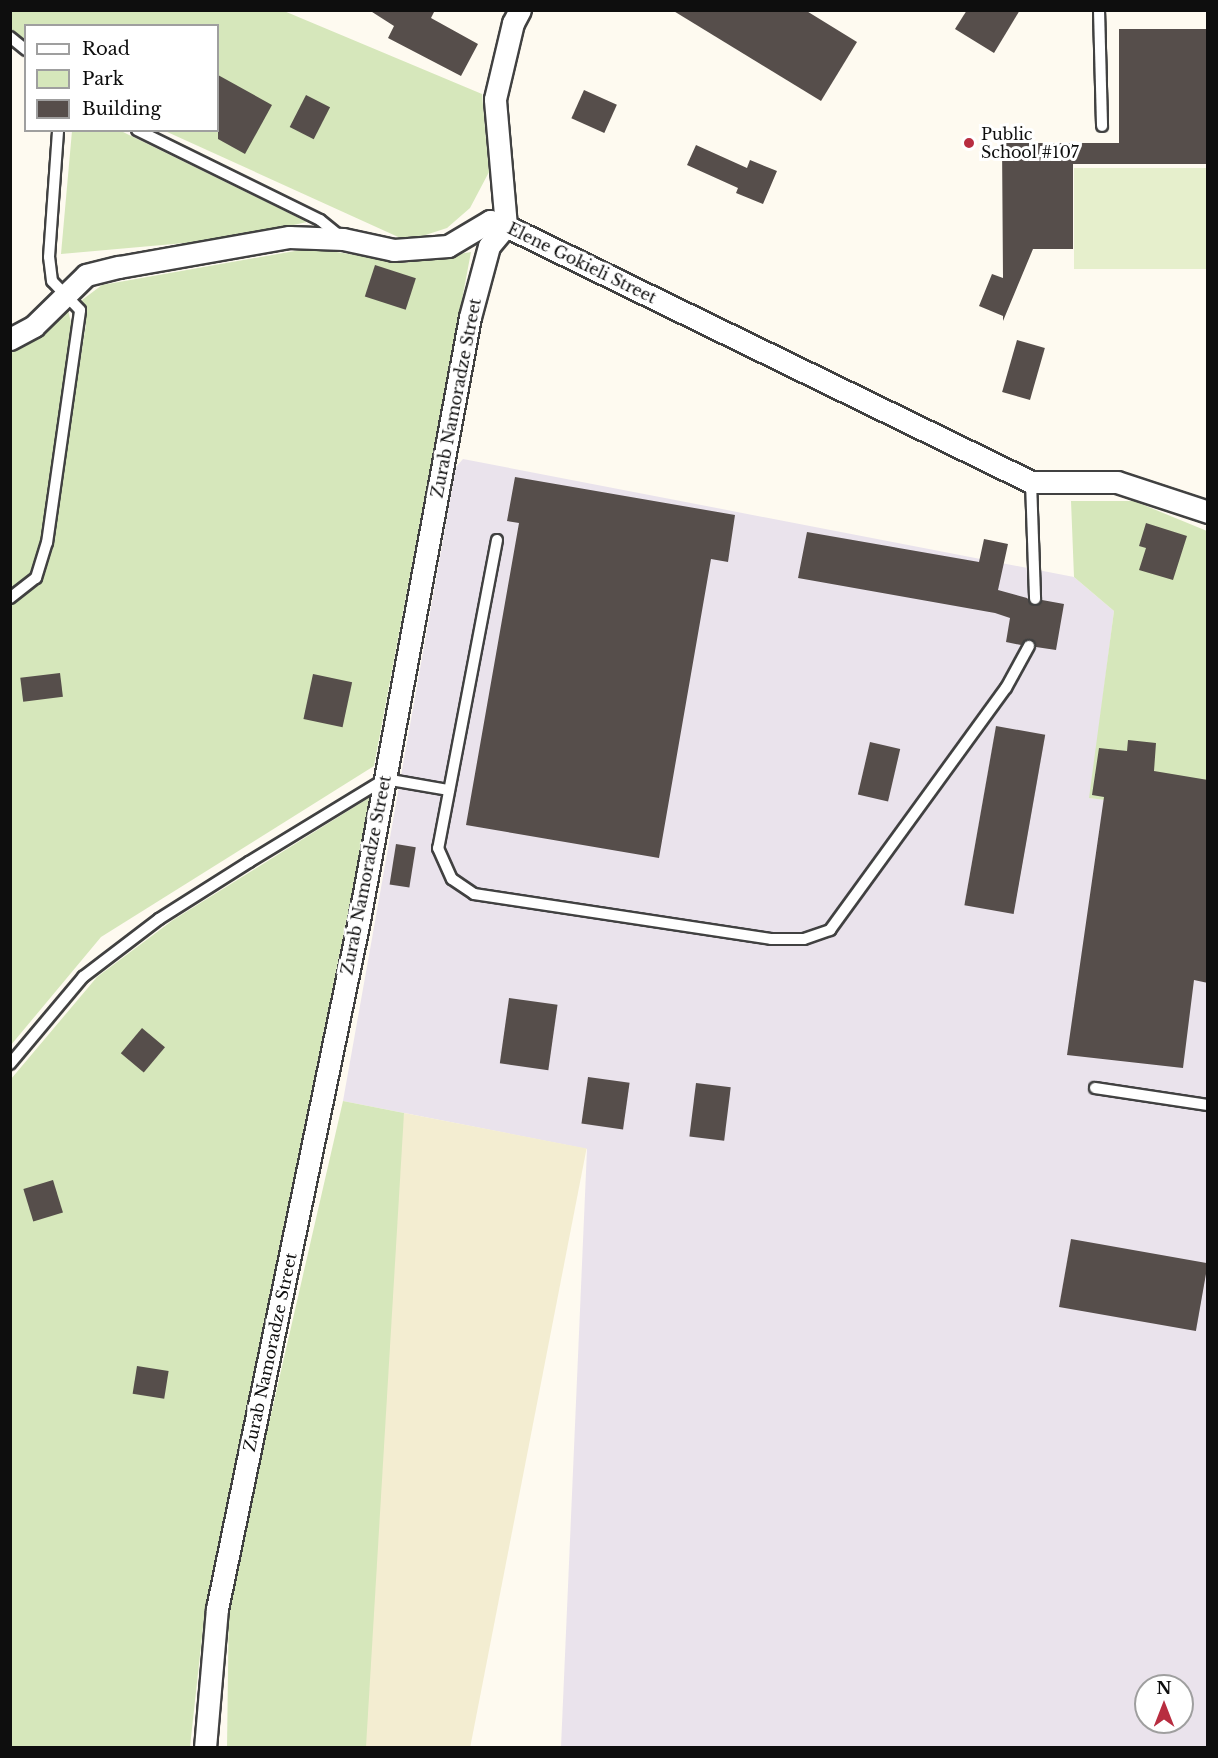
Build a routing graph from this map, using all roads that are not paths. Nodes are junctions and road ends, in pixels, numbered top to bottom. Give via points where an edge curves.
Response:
1 (520, 10) edge
2 (1100, 10) edge
3 (10, 37) edge
4 (24, 48) edge
5 (1102, 126) dead end
6 (58, 132) edge
7 (141, 132) edge
8 (506, 226) junction
9 (343, 238) junction
10 (64, 296) junction
11 (10, 339) edge
12 (1031, 482) junction
13 (1208, 512) edge
14 (497, 540) dead end
15 (10, 598) edge
16 (1035, 599) dead end
17 (1029, 646) dead end
18 (385, 779) junction
19 (449, 790) junction
20 (10, 1064) edge
21 (1095, 1088) dead end
22 (1208, 1105) edge
23 (205, 1748) edge

1 - 8 street via 513,23 495,99
2 - 5 lane
3 - 4 lane
6 - 10 lane via 49,258 52,280
7 - 9 lane via 320,220
8 - 9 street, Elene Gokieli Street via 490,221 448,246 394,250
8 - 12 street, Elene Gokieli Street
8 - 18 street, Zurab Namoradze Street via 489,246 470,317
9 - 10 street, Elene Gokieli Street via 289,237 119,267 86,275
10 - 11 street, Elene Gokieli Street via 34,326
10 - 15 lane via 80,310 46,543 36,578
12 - 13 street, Elene Gokieli Street via 1116,482
12 - 16 lane
14 - 19 lane
17 - 19 lane via 1006,688 830,930 804,939 771,939 474,894 452,879 438,848
18 - 19 lane
18 - 20 lane via 159,919 83,977
18 - 23 street, Zurab Namoradze Street via 217,1609
21 - 22 lane

